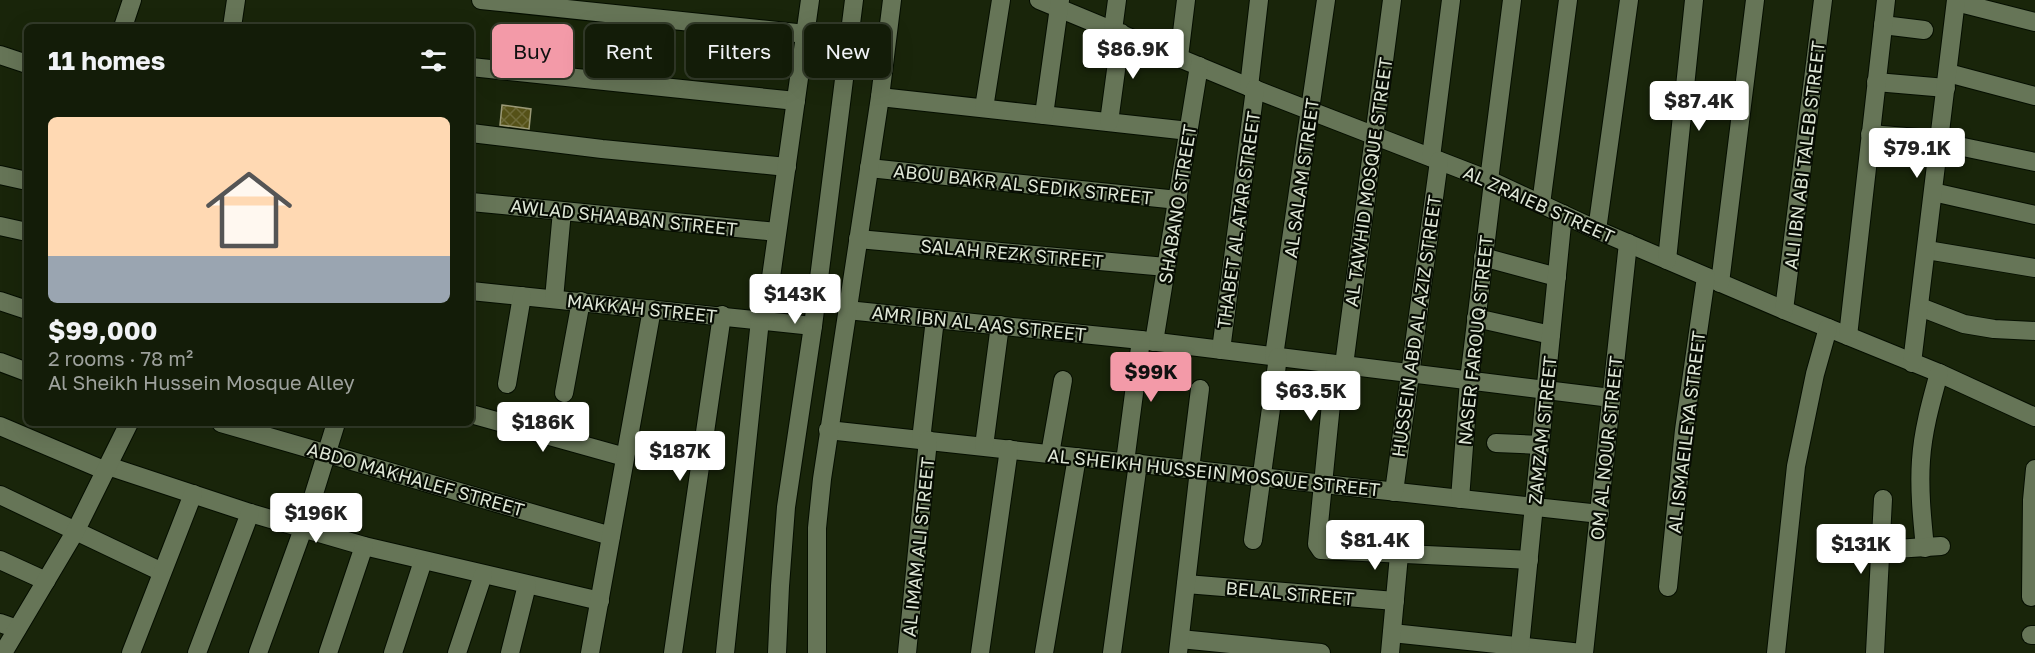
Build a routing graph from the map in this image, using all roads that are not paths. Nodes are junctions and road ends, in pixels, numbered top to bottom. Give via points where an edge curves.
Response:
1 (236, 0) edge
2 (481, 0) edge
3 (810, 0) edge
4 (854, 0) edge
5 (892, 0) edge
6 (1001, 0) edge
7 (1038, 0) edge
8 (1117, 0) edge
9 (1186, 0) edge
10 (1259, 0) edge
11 (1326, 0) edge
12 (1392, 0) edge
13 (1451, 0) edge
14 (1512, 0) edge
15 (1568, 0) edge
16 (1629, 0) edge
17 (1694, 0) edge
18 (1755, 0) edge
19 (1823, 0) edge
20 (1886, 0) edge
21 (129, 1) edge
22 (1956, 1) edge
23 (1060, 4) edge
24 (2035, 22) edge
25 (124, 24) edge
26 (232, 24) edge
27 (807, 24) edge
28 (1883, 25) junction
29 (1924, 30) dead end
30 (1117, 32) junction
31 (804, 34) edge
32 (804, 47) edge
33 (0, 55) edge
34 (1179, 57) junction
35 (24, 63) edge
36 (1199, 66) junction
37 (474, 68) edge
38 (1947, 81) junction
39 (1876, 82) junction
40 (1252, 88) junction
41 (2035, 96) edge
42 (880, 97) junction
43 (796, 101) junction
44 (984, 108) junction
45 (1311, 111) junction
46 (1044, 115) junction
47 (1109, 122) junction
48 (1189, 131) junction
49 (474, 134) edge
50 (1870, 134) junction
51 (1376, 135) junction
52 (1918, 138) dead end
53 (1940, 142) junction
54 (1435, 159) junction
55 (2035, 162) edge
56 (787, 167) junction
57 (869, 168) junction
58 (0, 175) edge
59 (24, 180) edge
60 (1491, 181) junction
61 (1933, 192) junction
62 (1178, 200) junction
63 (474, 202) edge
64 (1541, 204) junction
65 (562, 211) junction
66 (1563, 214) junction
67 (2035, 214) edge
68 (0, 226) edge
69 (1597, 230) junction
70 (24, 231) edge
71 (777, 232) junction
72 (858, 239) junction
73 (1628, 243) junction
74 (1927, 250) junction
75 (1483, 257) junction
76 (1667, 260) junction
77 (1166, 267) junction
78 (2035, 268) edge
79 (1557, 277) junction
80 (1713, 280) junction
81 (474, 291) edge
82 (522, 296) junction
83 (554, 299) junction
84 (0, 301) edge
85 (581, 301) junction
86 (1920, 308) junction
87 (24, 309) edge
88 (652, 309) junction
89 (847, 310) junction
90 (1784, 310) junction
91 (722, 315) junction
92 (1476, 318) junction
93 (935, 319) junction
94 (763, 320) junction
95 (1000, 325) junction
96 (813, 326) junction
97 (1828, 328) junction
98 (2035, 331) edge
99 (1551, 335) junction
100 (1848, 336) junction
101 (1148, 341) junction
102 (1221, 350) junction
103 (1276, 357) junction
104 (0, 362) edge
105 (1912, 363) junction
106 (1339, 364) junction
107 (24, 371) edge
108 (1411, 373) junction
109 (1939, 373) junction
110 (1063, 380) dead end
111 (1469, 380) junction
112 (507, 384) dead end
113 (1200, 389) dead end
114 (1546, 390) junction
115 (564, 393) dead end
116 (1611, 398) junction
117 (474, 415) edge
118 (2035, 417) edge
119 (0, 426) edge
120 (128, 426) edge
121 (232, 426) edge
122 (335, 426) edge
123 (828, 430) junction
124 (925, 440) junction
125 (1496, 442) dead end
126 (1540, 445) junction
127 (984, 446) junction
128 (1010, 449) junction
129 (326, 453) junction
130 (1050, 454) junction
131 (625, 457) junction
132 (1077, 457) junction
133 (1132, 463) junction
134 (107, 468) junction
135 (2035, 469) edge
136 (1195, 470) junction
137 (1262, 477) junction
138 (1323, 484) junction
139 (1394, 492) junction
140 (192, 494) junction
141 (0, 495) edge
142 (1460, 499) junction
143 (1883, 500) dead end
144 (1534, 507) junction
145 (250, 513) junction
146 (1599, 514) junction
147 (303, 529) junction
148 (75, 532) junction
149 (611, 536) junction
150 (1253, 540) dead end
151 (364, 546) junction
152 (1880, 550) junction
153 (1399, 555) junction
154 (0, 560) edge
155 (1529, 560) junction
156 (423, 561) junction
157 (162, 572) junction
158 (483, 575) junction
159 (46, 581) junction
160 (1186, 584) junction
161 (527, 585) junction
162 (1668, 587) dead end
163 (2031, 597) dead end
164 (600, 601) junction
165 (1395, 601) junction
166 (9, 626) edge
167 (1392, 633) junction
168 (1179, 646) edge
169 (1520, 646) junction
170 (1499, 649) edge
171 (3, 653) edge
172 (131, 653) edge
173 (196, 653) edge
174 (258, 653) edge
175 (328, 653) edge
176 (393, 653) edge
177 (457, 653) edge
178 (510, 653) edge
179 (591, 653) edge
180 (673, 653) edge
181 (725, 653) edge
182 (777, 653) edge
183 (817, 653) edge
184 (907, 653) edge
185 (980, 653) edge
186 (1044, 653) edge
187 (1112, 653) edge
188 (1321, 653) edge
189 (1390, 653) edge
190 (1583, 653) edge
191 (1776, 653) edge
192 (1875, 653) edge

1 - 26 street
2 - 31 street
3 - 27 street
4 - 96 street
5 - 42 street
6 - 44 street
7 - 23 street, AL ZRAIEB STREET
8 - 30 street
9 - 34 street
10 - 40 street, THABET AL ATAR STREET
11 - 45 street, AL SALAM STREET
12 - 51 street, AL TAWHID MOSQUE STREET
13 - 54 street, HUSSEIN ABD AL AZIZ STREET
14 - 60 street, NASER FAROUQ STREET
15 - 64 street
16 - 69 street
17 - 76 street
18 - 80 street, AL ISMAEILEYA STREET
19 - 90 street, ALI IBN ABI TALEB STREET
20 - 28 street
21 - 25 street
22 - 24 street
22 - 38 street
23 - 30 street, AL ZRAIEB STREET
23 - 46 street
28 - 29 street
28 - 39 street
30 - 34 street, AL ZRAIEB STREET
30 - 47 street
32 - 43 street
33 - 35 street
34 - 36 street, AL ZRAIEB STREET
36 - 40 street, AL ZRAIEB STREET
36 - 48 street, SHABANO STREET
37 - 43 street
38 - 39 street
38 - 41 street
38 - 53 street
39 - 50 street
40 - 45 street, AL ZRAIEB STREET
40 - 102 street, THABET AL ATAR STREET
42 - 44 street
42 - 57 street
43 - 56 street
44 - 46 street
45 - 51 street, AL ZRAIEB STREET
45 - 103 street, AL SALAM STREET
46 - 47 street
47 - 48 street
48 - 62 street, SHABANO STREET
49 - 56 street
50 - 52 street
50 - 100 street
51 - 54 street, AL ZRAIEB STREET
51 - 106 street, AL TAWHID MOSQUE STREET
53 - 55 street
53 - 61 street
54 - 60 street, AL ZRAIEB STREET
54 - 108 street, HUSSEIN ABD AL AZIZ STREET
56 - 71 street
57 - 62 street, ABOU BAKR AL SEDIK STREET
57 - 72 street
58 - 59 street
60 - 64 street, AL ZRAIEB STREET
60 - 75 street, NASER FAROUQ STREET
61 - 67 street
61 - 74 street
62 - 77 street, SHABANO STREET
63 - 65 street, AWLAD SHAABAN STREET
64 - 66 street, AL ZRAIEB STREET
65 - 71 street, AWLAD SHAABAN STREET
65 - 83 street
66 - 69 street, AL ZRAIEB STREET
66 - 79 street, ZAMZAM STREET
68 - 70 street
69 - 73 street, AL ZRAIEB STREET
71 - 94 street
72 - 77 street, SALAH REZK STREET
72 - 89 street
73 - 76 street, AL ZRAIEB STREET
73 - 116 street, OM AL NOUR STREET
74 - 78 street
74 - 86 street
75 - 79 street
75 - 92 street, NASER FAROUQ STREET
76 - 80 street, AL ZRAIEB STREET
77 - 101 street, SHABANO STREET
79 - 99 street, ZAMZAM STREET
80 - 90 street, AL ZRAIEB STREET
80 - 162 street, AL ISMAEILEYA STREET via 1684,430
81 - 82 street, MAKKAH STREET
82 - 83 street, MAKKAH STREET
82 - 112 street
83 - 85 street, MAKKAH STREET
84 - 87 street
85 - 88 street, MAKKAH STREET
85 - 115 street
86 - 98 street via 1964,324
86 - 105 street
88 - 91 street, MAKKAH STREET
88 - 131 street
89 - 93 street, AMR IBN AL AAS STREET
89 - 123 street
90 - 97 street, AL ZRAIEB STREET
91 - 94 street, MAKKAH STREET
91 - 180 street
92 - 99 street
92 - 111 street, NASER FAROUQ STREET
93 - 95 street, AMR IBN AL AAS STREET
93 - 124 street, AL IMAM ALI STREET
94 - 96 street, MAKKAH STREET
94 - 181 street
95 - 101 street, AMR IBN AL AAS STREET
95 - 127 street
96 - 182 street via 786,507
97 - 100 street, AL ZRAIEB STREET
97 - 191 street via 1796,466
99 - 114 street, ZAMZAM STREET
100 - 105 street, AL ZRAIEB STREET
101 - 102 street, AMR IBN AL AAS STREET
101 - 133 street, SHABANO STREET
102 - 103 street, AMR IBN AL AAS STREET
103 - 106 street, AMR IBN AL AAS STREET
103 - 137 street
104 - 107 street
105 - 109 street, AL ZRAIEB STREET
106 - 108 street, AMR IBN AL AAS STREET
106 - 138 street, AL TAWHID MOSQUE STREET
108 - 111 street, AMR IBN AL AAS STREET
108 - 139 street, HUSSEIN ABD AL AZIZ STREET
109 - 118 street, AL ZRAIEB STREET
109 - 152 street via 1921,459 1920,503 1933,547
110 - 130 street
111 - 114 street, AMR IBN AL AAS STREET
111 - 142 street, NASER FAROUQ STREET
113 - 136 street
114 - 116 street, AMR IBN AL AAS STREET
114 - 126 street, ZAMZAM STREET
116 - 146 street, OM AL NOUR STREET
117 - 131 street
119 - 134 street
120 - 134 street
121 - 129 street, ABDO MAKHALEF STREET
122 - 129 street
123 - 124 street, AL SHEIKH HUSSEIN MOSQUE STREET
123 - 183 street via 817,528
124 - 127 street, AL SHEIKH HUSSEIN MOSQUE STREET
124 - 184 street, AL IMAM ALI STREET
125 - 126 street
126 - 144 street, ZAMZAM STREET
127 - 128 street, AL SHEIKH HUSSEIN MOSQUE STREET
128 - 130 street, AL SHEIKH HUSSEIN MOSQUE STREET
128 - 185 street
129 - 147 street
129 - 149 street, ABDO MAKHALEF STREET
130 - 132 street, AL SHEIKH HUSSEIN MOSQUE STREET
131 - 149 street
132 - 133 street, AL SHEIKH HUSSEIN MOSQUE STREET
132 - 186 street
133 - 136 street, AL SHEIKH HUSSEIN MOSQUE STREET
133 - 187 street, SHABANO STREET
134 - 140 street
134 - 148 street
135 - 163 street
136 - 137 street, AL SHEIKH HUSSEIN MOSQUE STREET
136 - 160 street
137 - 138 street, AL SHEIKH HUSSEIN MOSQUE STREET
137 - 150 street
138 - 139 street, AL SHEIKH HUSSEIN MOSQUE STREET
138 - 153 street, AL TAWHID MOSQUE STREET via 1318,548
139 - 142 street, AL SHEIKH HUSSEIN MOSQUE STREET
140 - 145 street
140 - 157 street
141 - 148 street
142 - 144 street, AL SHEIKH HUSSEIN MOSQUE STREET
143 - 152 street
144 - 146 street, AL SHEIKH HUSSEIN MOSQUE STREET
144 - 155 street, ZAMZAM STREET
145 - 147 street
145 - 173 street
146 - 190 street, OM AL NOUR STREET
147 - 151 street
147 - 174 street
148 - 157 street
148 - 159 street
149 - 164 street
151 - 156 street
151 - 175 street
152 - 192 street
153 - 155 street
153 - 165 street
154 - 159 street
155 - 169 street, ZAMZAM STREET
156 - 158 street
156 - 176 street
157 - 172 street
158 - 161 street
158 - 177 street
159 - 166 street
160 - 165 street, BELAL STREET
160 - 168 street
161 - 164 street
161 - 178 street
164 - 179 street
165 - 167 street
166 - 171 street
167 - 170 street
167 - 189 street
168 - 188 street
169 - 170 street
169 - 190 street

